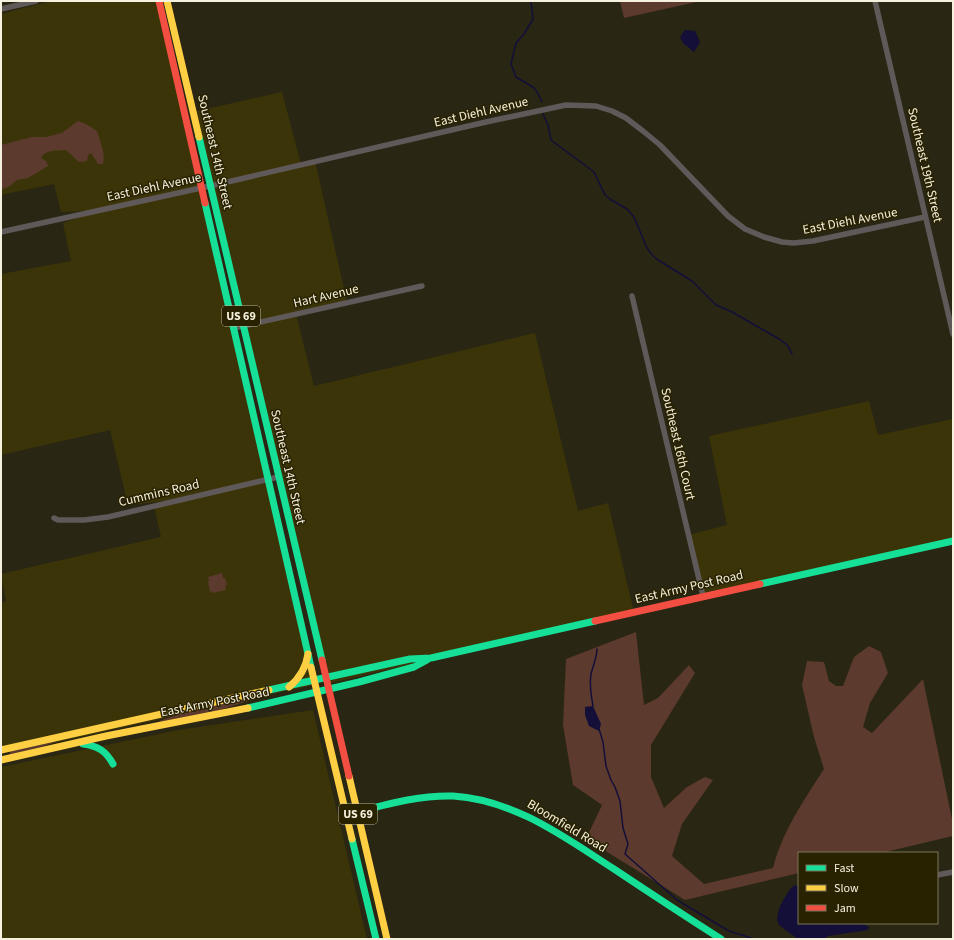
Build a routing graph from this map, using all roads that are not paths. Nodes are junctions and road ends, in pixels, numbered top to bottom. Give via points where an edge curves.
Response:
1 (36, 1) edge
2 (158, 1) edge
3 (167, 1) edge
4 (875, 1) edge
5 (1, 9) edge
6 (210, 186) junction
7 (202, 187) junction
8 (925, 216) junction
9 (1, 232) edge
10 (422, 286) dead end
11 (632, 296) dead end
12 (243, 326) junction
13 (234, 328) junction
14 (953, 334) edge
15 (278, 477) junction
16 (268, 479) junction
17 (54, 518) dead end
18 (953, 541) edge
19 (703, 596) junction
20 (308, 649) junction
21 (431, 658) junction
22 (326, 678) junction
23 (316, 680) junction
24 (289, 686) junction
25 (328, 690) junction
26 (319, 692) junction
27 (77, 743) junction
28 (4, 749) edge
29 (1, 755) edge
30 (1, 760) edge
31 (113, 764) dead end
32 (357, 812) junction
33 (953, 872) edge
34 (938, 875) edge
35 (376, 939) edge
36 (387, 939) edge
37 (722, 939) edge

1 - 5 street
2 - 7 main road, Southeast 14th Street / US 69
3 - 6 main road, Southeast 14th Street / US 69
4 - 8 street, Southeast 19th Street
6 - 7 street, East Diehl Avenue
6 - 8 street, East Diehl Avenue via 554,107 589,105 626,118 660,145 728,216 745,229 764,237 793,243 813,242
6 - 12 main road, Southeast 14th Street / US 69
7 - 9 street, East Diehl Avenue
7 - 13 main road, Southeast 14th Street / US 69
8 - 14 street, Southeast 19th Street
10 - 12 street, Hart Avenue
11 - 19 street, Southeast 16th Court
12 - 13 street, Hart Avenue
12 - 15 main road, Southeast 14th Street / US 69
13 - 16 main road, Southeast 14th Street / US 69
15 - 16 street, Cummins Road
15 - 22 main road, Southeast 14th Street / US 69
16 - 17 street, Cummins Road via 108,517 84,520
16 - 20 main road, Southeast 14th Street / US 69
18 - 19 main road, East Army Post Road
19 - 21 main road, East Army Post Road
20 - 23 main road, Southeast 14th Street / US 69
20 - 24 main road via 306,666 300,677
21 - 22 main road, East Army Post Road via 410,659
21 - 25 main road, East Army Post Road via 414,667
22 - 23 main road, East Army Post Road
22 - 25 main road, Southeast 14th Street / US 69
23 - 24 main road, East Army Post Road
23 - 26 main road, Southeast 14th Street / US 69
24 - 28 main road, East Army Post Road
25 - 26 main road, East Army Post Road
25 - 32 main road, Southeast 14th Street / US 69
26 - 27 main road, East Army Post Road
26 - 35 main road, Southeast 14th Street / US 69
27 - 30 main road, East Army Post Road
27 - 31 main road via 100,748
28 - 29 main road via 6,752
32 - 36 main road, Southeast 14th Street / US 69
32 - 37 main road, Bloomfield Road via 435,796 477,798 516,810 535,818
33 - 34 street

